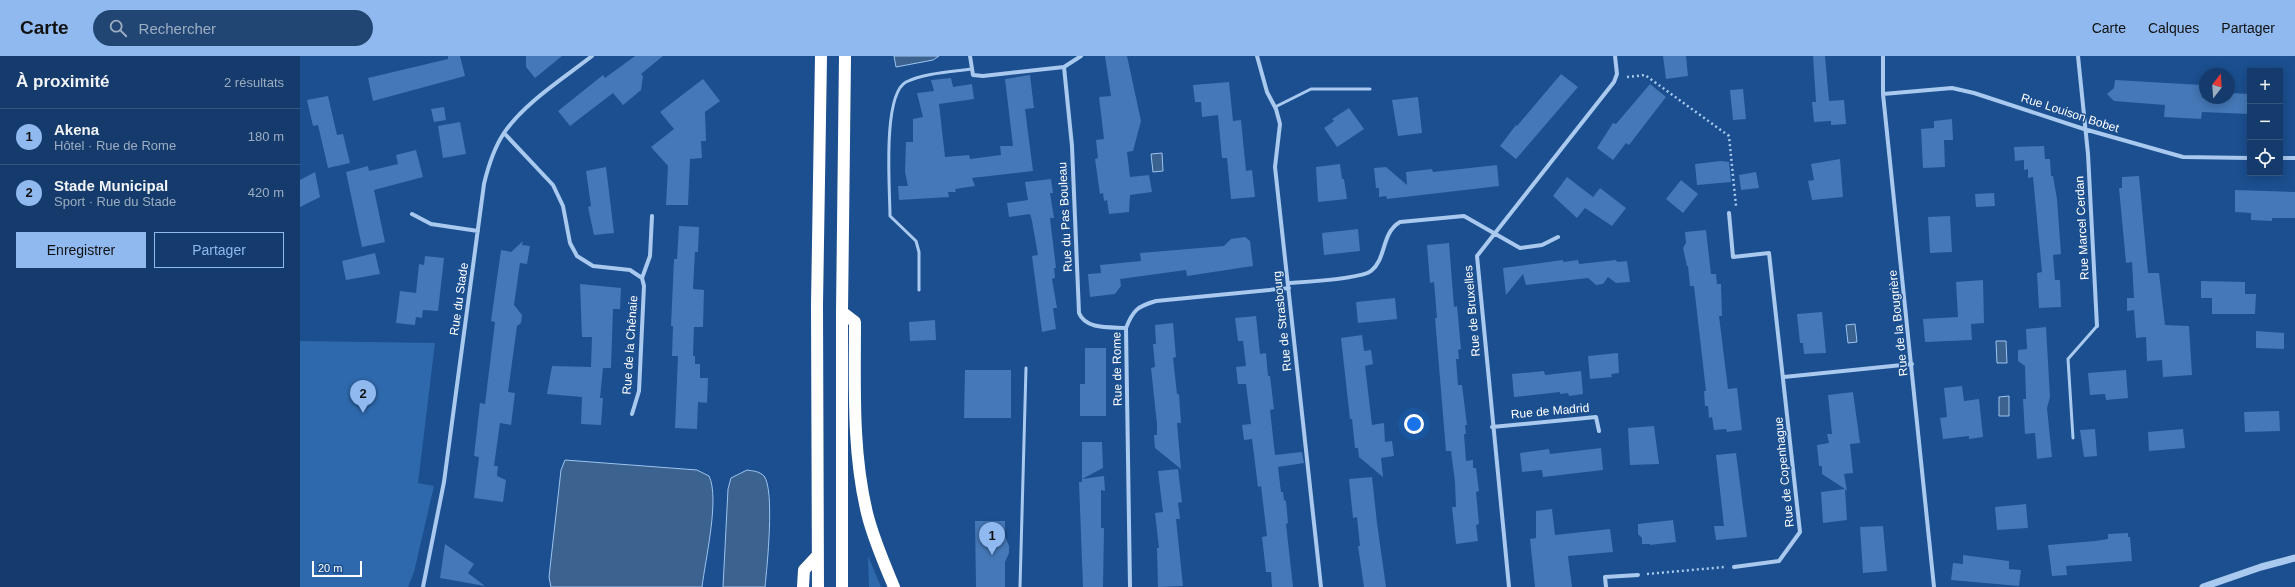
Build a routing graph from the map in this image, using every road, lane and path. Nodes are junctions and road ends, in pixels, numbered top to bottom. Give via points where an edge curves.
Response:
1 (592, 56) edge
2 (821, 56) edge
3 (845, 56) edge
4 (970, 56) edge
5 (1082, 56) edge
6 (1257, 56) edge
7 (1615, 56) edge
8 (1882, 56) edge
9 (2078, 56) edge
10 (1064, 67) junction
11 (972, 69) junction
12 (1616, 78) junction
13 (1370, 89) dead end
14 (1884, 94) junction
15 (1275, 108) junction
16 (2084, 129) junction
17 (504, 133) junction
18 (2247, 158) edge
19 (2283, 158) edge
20 (2295, 158) edge
21 (1729, 213) joint
22 (412, 214) dead end
23 (652, 216) dead end
24 (478, 231) junction
25 (1494, 232) junction
26 (1558, 238) dead end
27 (642, 278) junction
28 (1289, 286) junction
29 (920, 290) dead end
30 (842, 312) junction
31 (2097, 326) joint
32 (1126, 328) junction
33 (1912, 364) junction
34 (1026, 368) dead end
35 (1784, 377) junction
36 (632, 414) dead end
37 (1492, 427) junction
38 (1599, 431) dead end
39 (2073, 438) dead end
40 (817, 556) junction
41 (2295, 558) edge
42 (1734, 568) joint
43 (1638, 575) joint
44 (424, 587) edge
45 (803, 587) edge
46 (818, 587) edge
47 (842, 587) edge
48 (894, 587) edge
49 (1020, 587) edge
50 (1130, 587) edge
51 (1321, 587) edge
52 (1509, 587) edge
53 (1606, 587) edge
54 (1934, 587) edge
55 (2203, 587) edge

1 - 17 street, Rue du Stade via 522,112
2 - 40 highway
3 - 30 highway
4 - 11 street
5 - 10 street
6 - 15 street, Rue de Strasbourg via 1267,92
7 - 12 street
8 - 14 street, Rue de la Bougrière
9 - 16 street, Rue Marcel Cerdan
10 - 11 street via 983,76 973,75
10 - 32 street, Rue du Pas Bouleau via 1072,146 1079,313 1082,320 1089,324
11 - 29 lane via 918,78 904,83 893,100 889,157 890,216 916,241 919,252
12 - 21 path via 1645,75 1729,136 1737,210
12 - 25 street, Rue de Bruxelles
13 - 15 lane via 1311,89
14 - 16 street, Rue Louison Bobet via 1952,88 1974,92
14 - 33 street, Rue de la Bougrière
15 - 28 street, Rue de Strasbourg via 1280,124 1275,167
16 - 18 street, Rue Louison Bobet via 2183,157
16 - 31 street, Rue Marcel Cerdan via 2088,154
17 - 24 street, Rue du Stade via 489,162
17 - 27 street via 552,185 563,206 570,243 577,256 593,266 630,270
19 - 20 street
21 - 35 street, Rue de Copenhague via 1733,257 1770,253
22 - 24 street via 431,224
23 - 27 street, Rue de la Chênaie via 650,256
24 - 44 street, Rue du Stade via 440,508
25 - 26 street via 1520,248 1542,245
25 - 28 street, Rue de Rome via 1464,216 1400,222 1389,232 1377,264 1370,272 1359,276
25 - 37 street, Rue de Bruxelles via 1477,256
27 - 36 street, Rue de la Chênaie via 644,286 638,392
28 - 32 street, Rue de Rome via 1140,305 1129,319
28 - 51 street, Rue de Strasbourg
30 - 47 highway
30 - 48 highway via 855,322 859,472 874,536
31 - 39 lane via 2068,359
32 - 50 street, Rue de Rome
33 - 35 street
33 - 54 street, Rue de la Bougrière
34 - 49 lane
35 - 42 street, Rue de Copenhague via 1800,532 1778,561
37 - 38 street, Rue de Madrid via 1596,417
37 - 52 street, Rue de Bruxelles
40 - 45 highway via 804,570
40 - 46 highway
41 - 55 street
42 - 43 path via 1716,566
43 - 53 street via 1605,578

